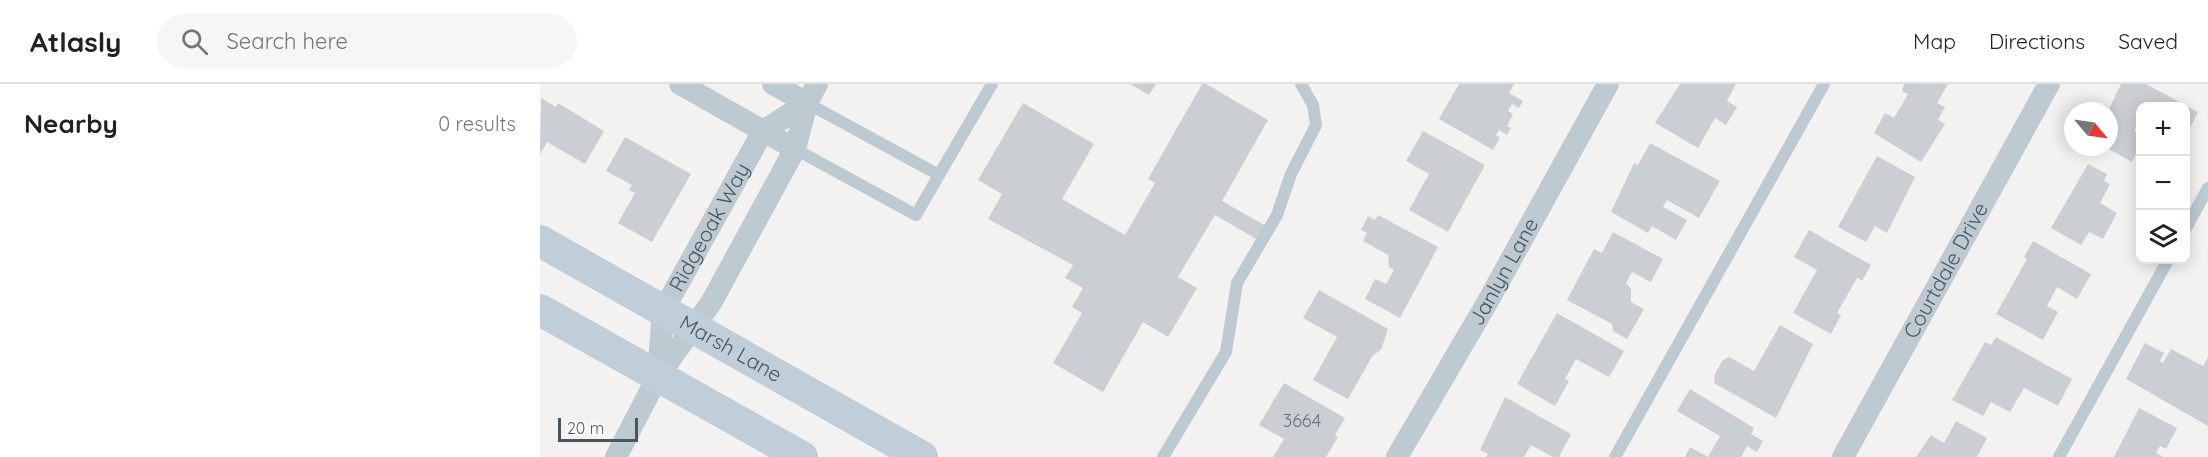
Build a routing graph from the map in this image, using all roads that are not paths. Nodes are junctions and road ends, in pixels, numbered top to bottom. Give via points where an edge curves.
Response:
1 (680, 84) edge
2 (773, 84) edge
3 (992, 84) edge
4 (1301, 84) edge
5 (1608, 84) edge
6 (1824, 84) edge
7 (2049, 84) edge
8 (812, 93) edge
9 (763, 131) junction
10 (795, 149) junction
11 (939, 175) junction
12 (2208, 188) edge
13 (2190, 221) edge
14 (540, 241) edge
15 (2166, 264) edge
16 (540, 310) edge
17 (663, 311) junction
18 (693, 327) junction
19 (658, 376) junction
20 (616, 457) edge
21 (802, 457) edge
22 (922, 457) edge
23 (1163, 457) edge
24 (1397, 457) edge
25 (1615, 457) edge
26 (1844, 457) edge
27 (2059, 457) edge

1 - 9 street
2 - 8 street
3 - 11 lane
4 - 23 lane via 1313,105 1316,125 1291,174 1277,214 1237,283 1226,352
5 - 24 street, Janlyn Lane
6 - 25 lane
7 - 26 street, Courtdale Drive
8 - 9 street, Ridgeoak Way
8 - 10 street, Ridgeoak Way
8 - 11 lane
9 - 10 street
9 - 17 street, Ridgeoak Way
10 - 11 lane via 916,214
10 - 18 street, Ridgeoak Way via 711,303
12 - 13 lane
14 - 17 main road, Marsh Lane
15 - 27 lane
16 - 19 main road
17 - 18 main road, Marsh Lane
17 - 19 street, Ridgeoak Way
18 - 19 street, Ridgeoak Way
18 - 22 main road, Marsh Lane
19 - 20 street, Ridgeoak Way
19 - 21 main road

